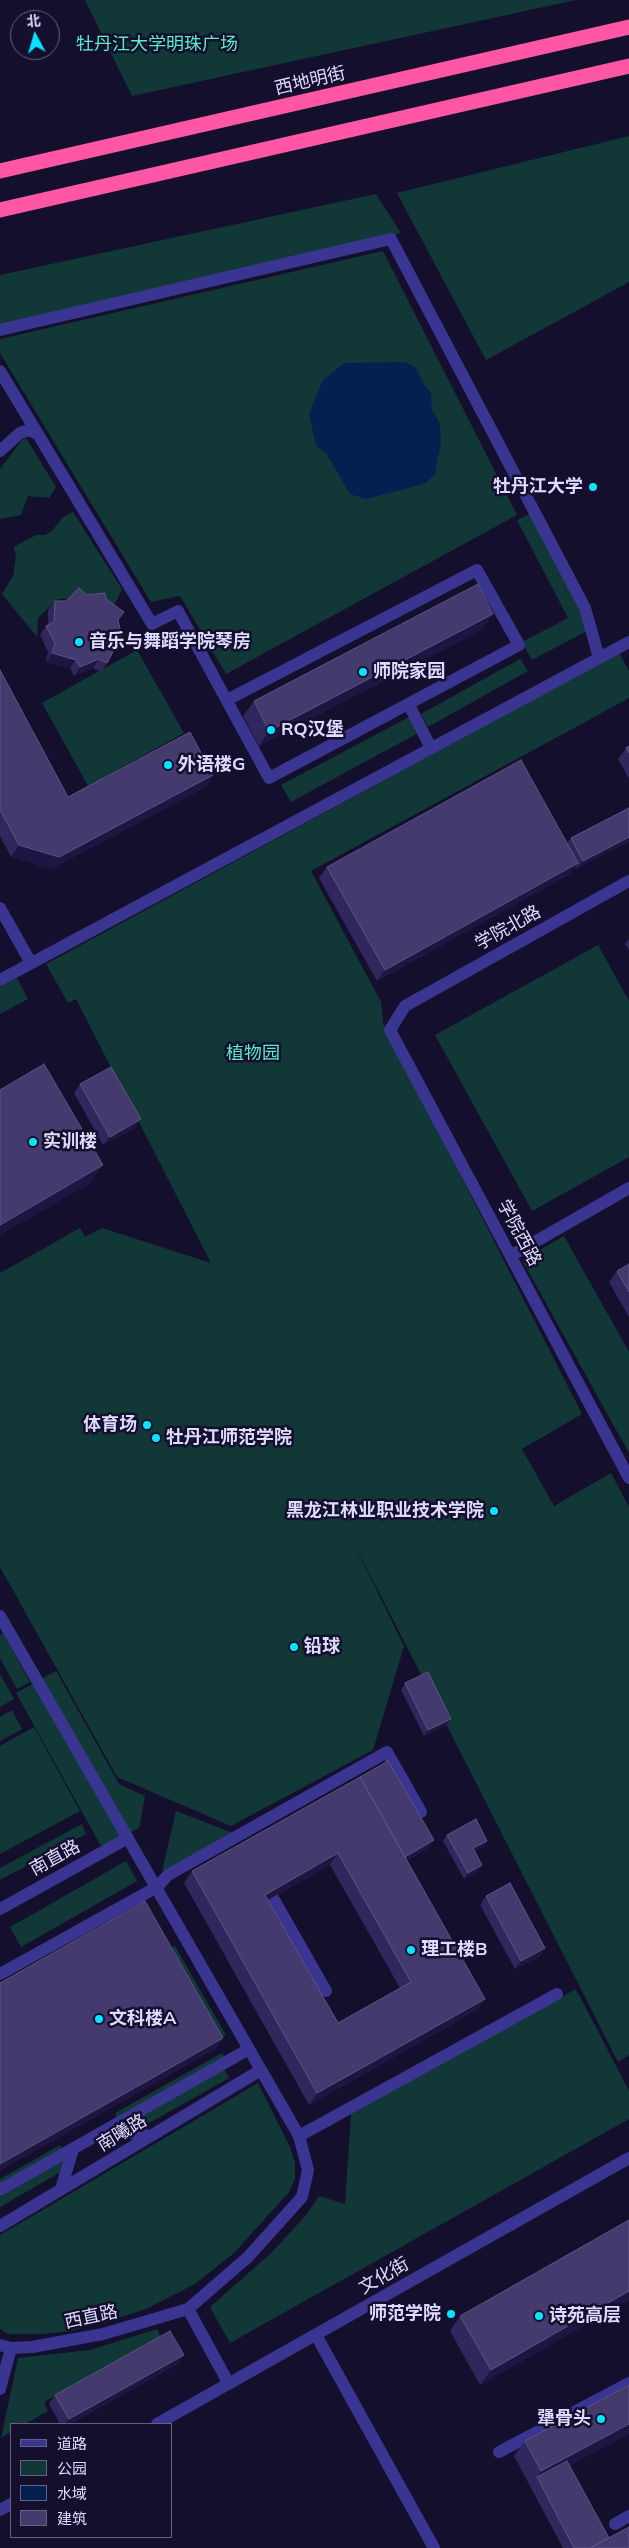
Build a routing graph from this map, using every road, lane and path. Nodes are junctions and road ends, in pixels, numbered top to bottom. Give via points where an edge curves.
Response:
1 (629, 27) edge
2 (629, 66) edge
3 (0, 171) edge
4 (0, 210) edge
5 (0, 330) edge
6 (0, 371) edge
7 (37, 434) junction
8 (0, 451) edge
9 (629, 642) edge
10 (599, 658) junction
11 (227, 700) junction
12 (409, 706) junction
13 (431, 748) junction
14 (629, 881) edge
15 (0, 908) edge
16 (31, 963) junction
17 (0, 980) edge
18 (405, 1006) joint
19 (629, 1188) edge
20 (512, 1254) junction
21 (623, 1453) edge
22 (629, 1478) edge
23 (0, 1616) edge
24 (421, 1812) dead end
25 (237, 1836) junction
26 (128, 1838) junction
27 (245, 1849) edge
28 (157, 1886) junction
29 (269, 1891) edge
30 (0, 1909) edge
31 (0, 1974) edge
32 (326, 1991) dead end
33 (557, 1994) dead end
34 (249, 2049) junction
35 (261, 2070) junction
36 (108, 2129) junction
37 (151, 2136) junction
38 (299, 2136) junction
39 (73, 2149) junction
40 (629, 2158) edge
41 (61, 2189) junction
42 (0, 2190) edge
43 (0, 2226) edge
44 (188, 2309) junction
45 (316, 2335) junction
46 (5, 2346) edge
47 (629, 2383) edge
48 (229, 2384) junction
49 (0, 2389) edge
50 (159, 2423) edge
51 (499, 2452) dead end
52 (629, 2516) edge
53 (615, 2524) dead end
54 (434, 2548) edge

1 - 3 highway, 西地明街
2 - 4 highway
5 - 10 street via 391,239 585,608
6 - 7 street
7 - 8 street via 29,430 20,433
7 - 11 street via 152,624 178,610
9 - 10 street
10 - 13 street
11 - 12 street via 269,778
11 - 12 street via 477,570 519,645
12 - 13 street
13 - 16 street
14 - 18 street, 学院北路
15 - 16 street
16 - 17 street
18 - 20 street, 学院西路 via 390,1030
19 - 20 street
20 - 21 street, 学院西路
21 - 22 street, 学院西路
23 - 26 street
24 - 25 street via 387,1752
25 - 27 street
25 - 28 street via 168,1875
26 - 28 street
26 - 30 street, 南直路
28 - 31 street
28 - 34 street
29 - 32 street
33 - 38 street
34 - 35 street
34 - 36 street
35 - 37 street, 南曦路
35 - 38 street
36 - 37 street
36 - 39 street
37 - 41 street, 南曦路
38 - 44 street via 308,2170 302,2197 248,2256
39 - 41 street
39 - 42 street
40 - 45 street, 文化街
41 - 43 street, 南曦路
44 - 46 street, 西直路 via 103,2334 32,2347
44 - 48 street
45 - 48 street, 文化街
45 - 54 street
46 - 49 street
47 - 51 street
48 - 50 street, 文化街
52 - 53 street

